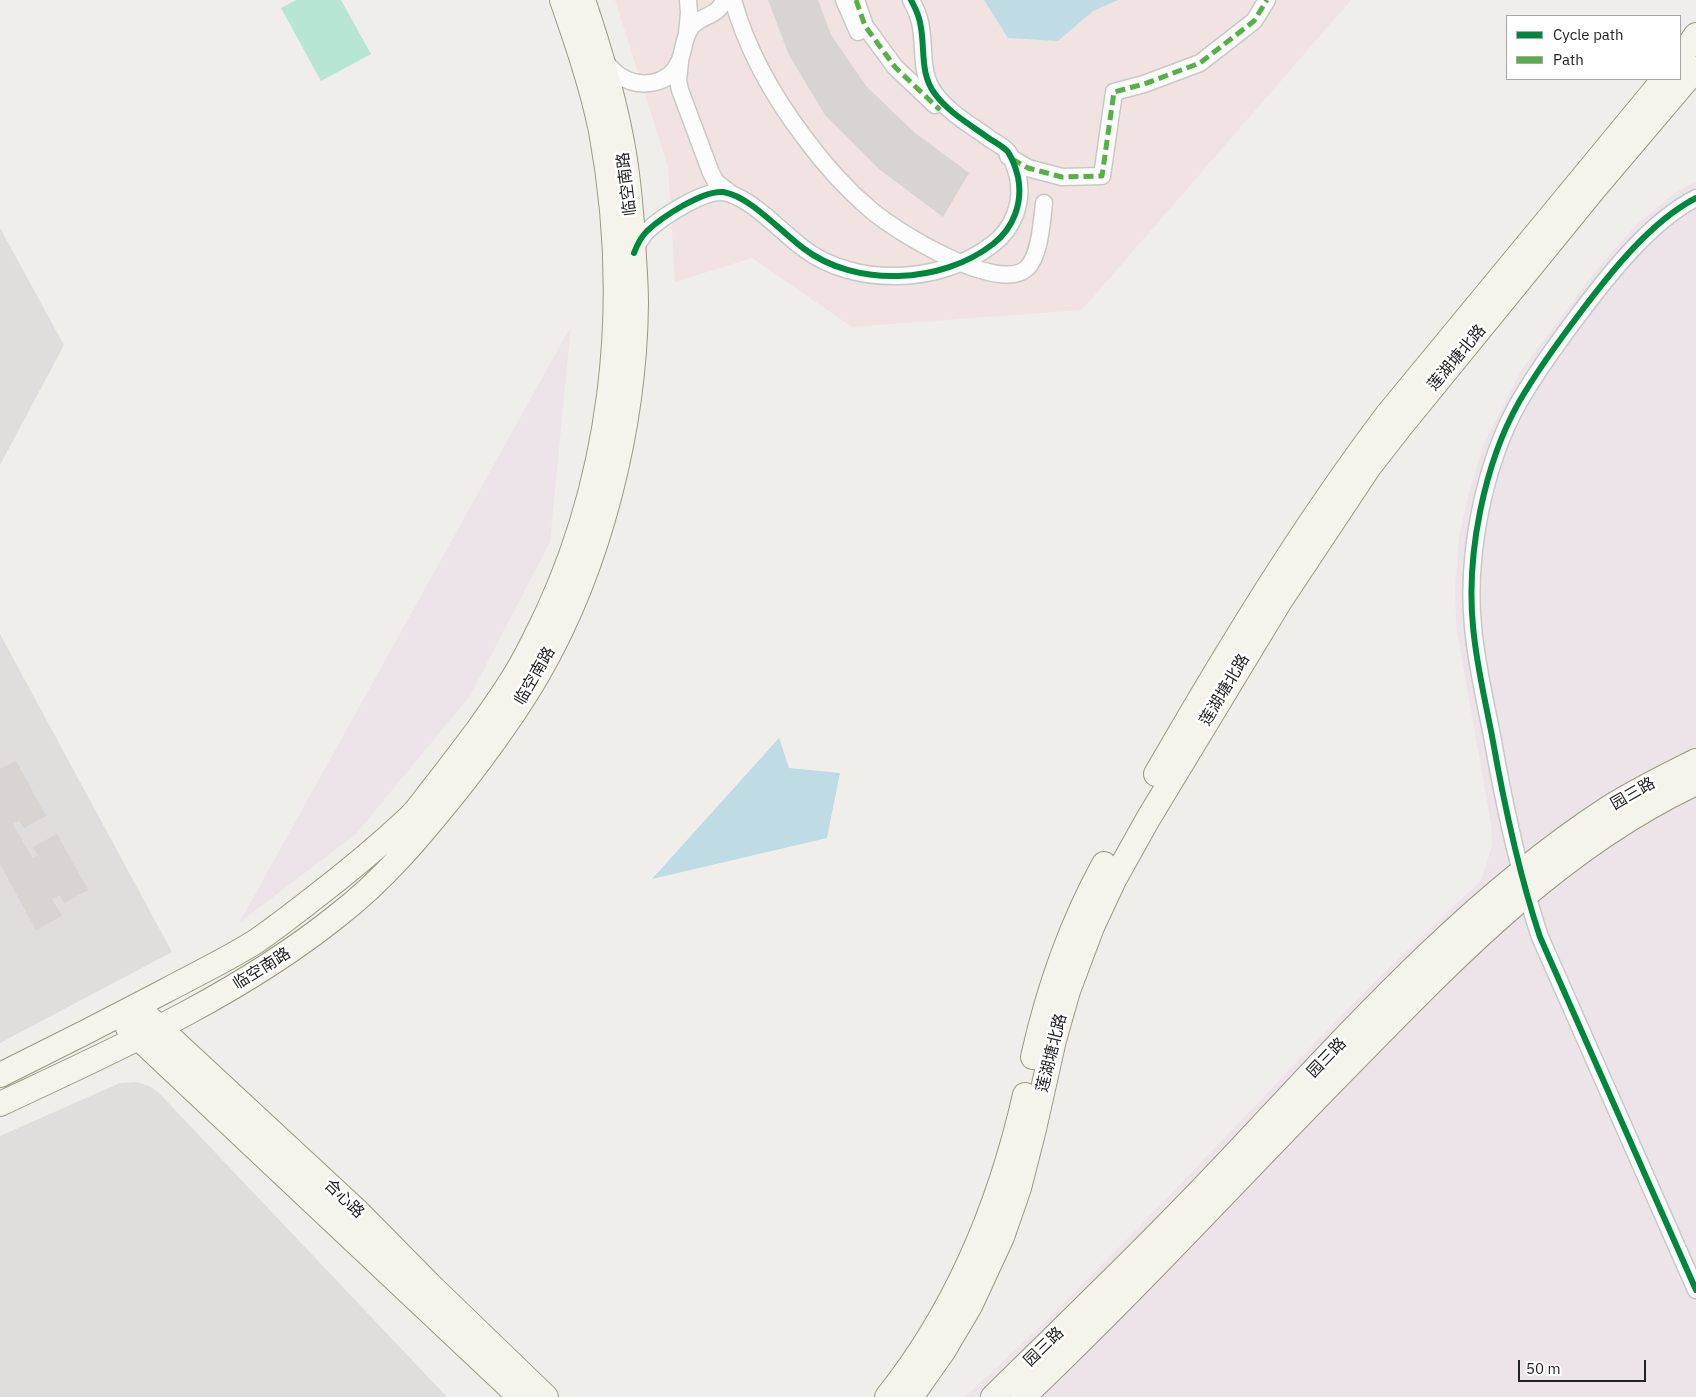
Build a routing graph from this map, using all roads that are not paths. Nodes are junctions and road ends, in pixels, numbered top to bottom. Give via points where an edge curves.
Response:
1 (562, 0) edge
2 (583, 0) edge
3 (688, 0) edge
4 (724, 0) edge
5 (733, 0) edge
6 (844, 0) edge
7 (856, 0) edge
8 (911, 0) edge
9 (1267, 0) edge
10 (1696, 35) edge
11 (686, 38) junction
12 (923, 47) junction
13 (601, 57) junction
14 (1681, 57) edge
15 (680, 62) junction
16 (1696, 69) edge
17 (902, 70) junction
18 (1663, 80) edge
19 (927, 81) junction
20 (1010, 158) junction
21 (737, 198) junction
22 (1696, 198) edge
23 (1044, 203) dead end
24 (634, 253) junction
25 (961, 262) junction
26 (936, 271) junction
27 (982, 272) junction
28 (1696, 761) edge
29 (1696, 783) edge
30 (1524, 883) junction
31 (126, 1011) junction
32 (148, 1032) junction
33 (0, 1075) edge
34 (0, 1104) edge
35 (1696, 1290) edge
36 (520, 1397) edge
37 (546, 1397) edge
38 (887, 1397) edge
39 (911, 1397) edge
40 (992, 1397) edge
41 (1023, 1397) edge

1 - 31 main road, 临空南路 via 582,56 600,129 616,258 616,334 593,485 576,544 555,596 531,646 496,704 412,815 332,884 254,942
2 - 13 main road, 临空南路
3 - 11 street
4 - 11 street via 716,13 696,22
5 - 25 street via 768,84 829,168 892,226 917,242
6 - 17 street via 874,57 888,68
7 - 17 street via 865,26
8 - 12 street via 921,28
9 - 20 street via 1254,21 1200,63 1114,92 1102,176 1062,177 1028,168
10 - 14 main road
11 - 15 street
12 - 17 street via 913,65
12 - 19 street
13 - 15 street via 618,76 646,84 668,78
13 - 24 main road, 临空南路 via 623,144
15 - 21 street via 680,90 711,173
16 - 39 main road, 莲湖塘北路 via 1595,188 1369,468 1280,601 1162,794 1114,880 1068,991 1023,1171 1002,1237 970,1306
17 - 19 street via 917,73
17 - 20 street via 939,109
18 - 38 main road, 莲湖塘北路 via 1375,431 1266,590 1196,705 1075,921 1050,990 1000,1189 978,1247 929,1340
19 - 20 street via 944,105 1008,152
20 - 25 street via 1020,190 1012,222 992,245
21 - 24 street via 723,192 692,200 646,232
21 - 26 street via 813,256 836,267 877,276
22 - 30 street via 1651,230 1602,283 1558,342 1519,404 1500,444 1486,487 1474,537 1472,625 1500,784
23 - 27 street via 1038,242 1028,267 1011,274
24 - 32 main road, 临空南路 via 636,303 632,360 616,470 583,578 538,673 478,764 430,824 364,894 265,968
25 - 26 street
25 - 27 street
26 - 27 street
28 - 30 main road, 园三路 via 1609,808 1560,841
29 - 30 main road, 园三路 via 1636,815 1569,860
30 - 35 street via 1540,937
30 - 40 main road, 园三路 via 1468,918 1408,975 1185,1208
30 - 41 main road, 园三路 via 1475,939
31 - 32 main road, 合心路
31 - 33 main road, 临空南路
32 - 34 main road, 临空南路
32 - 36 main road, 合心路
32 - 37 main road, 合心路 via 356,1210

